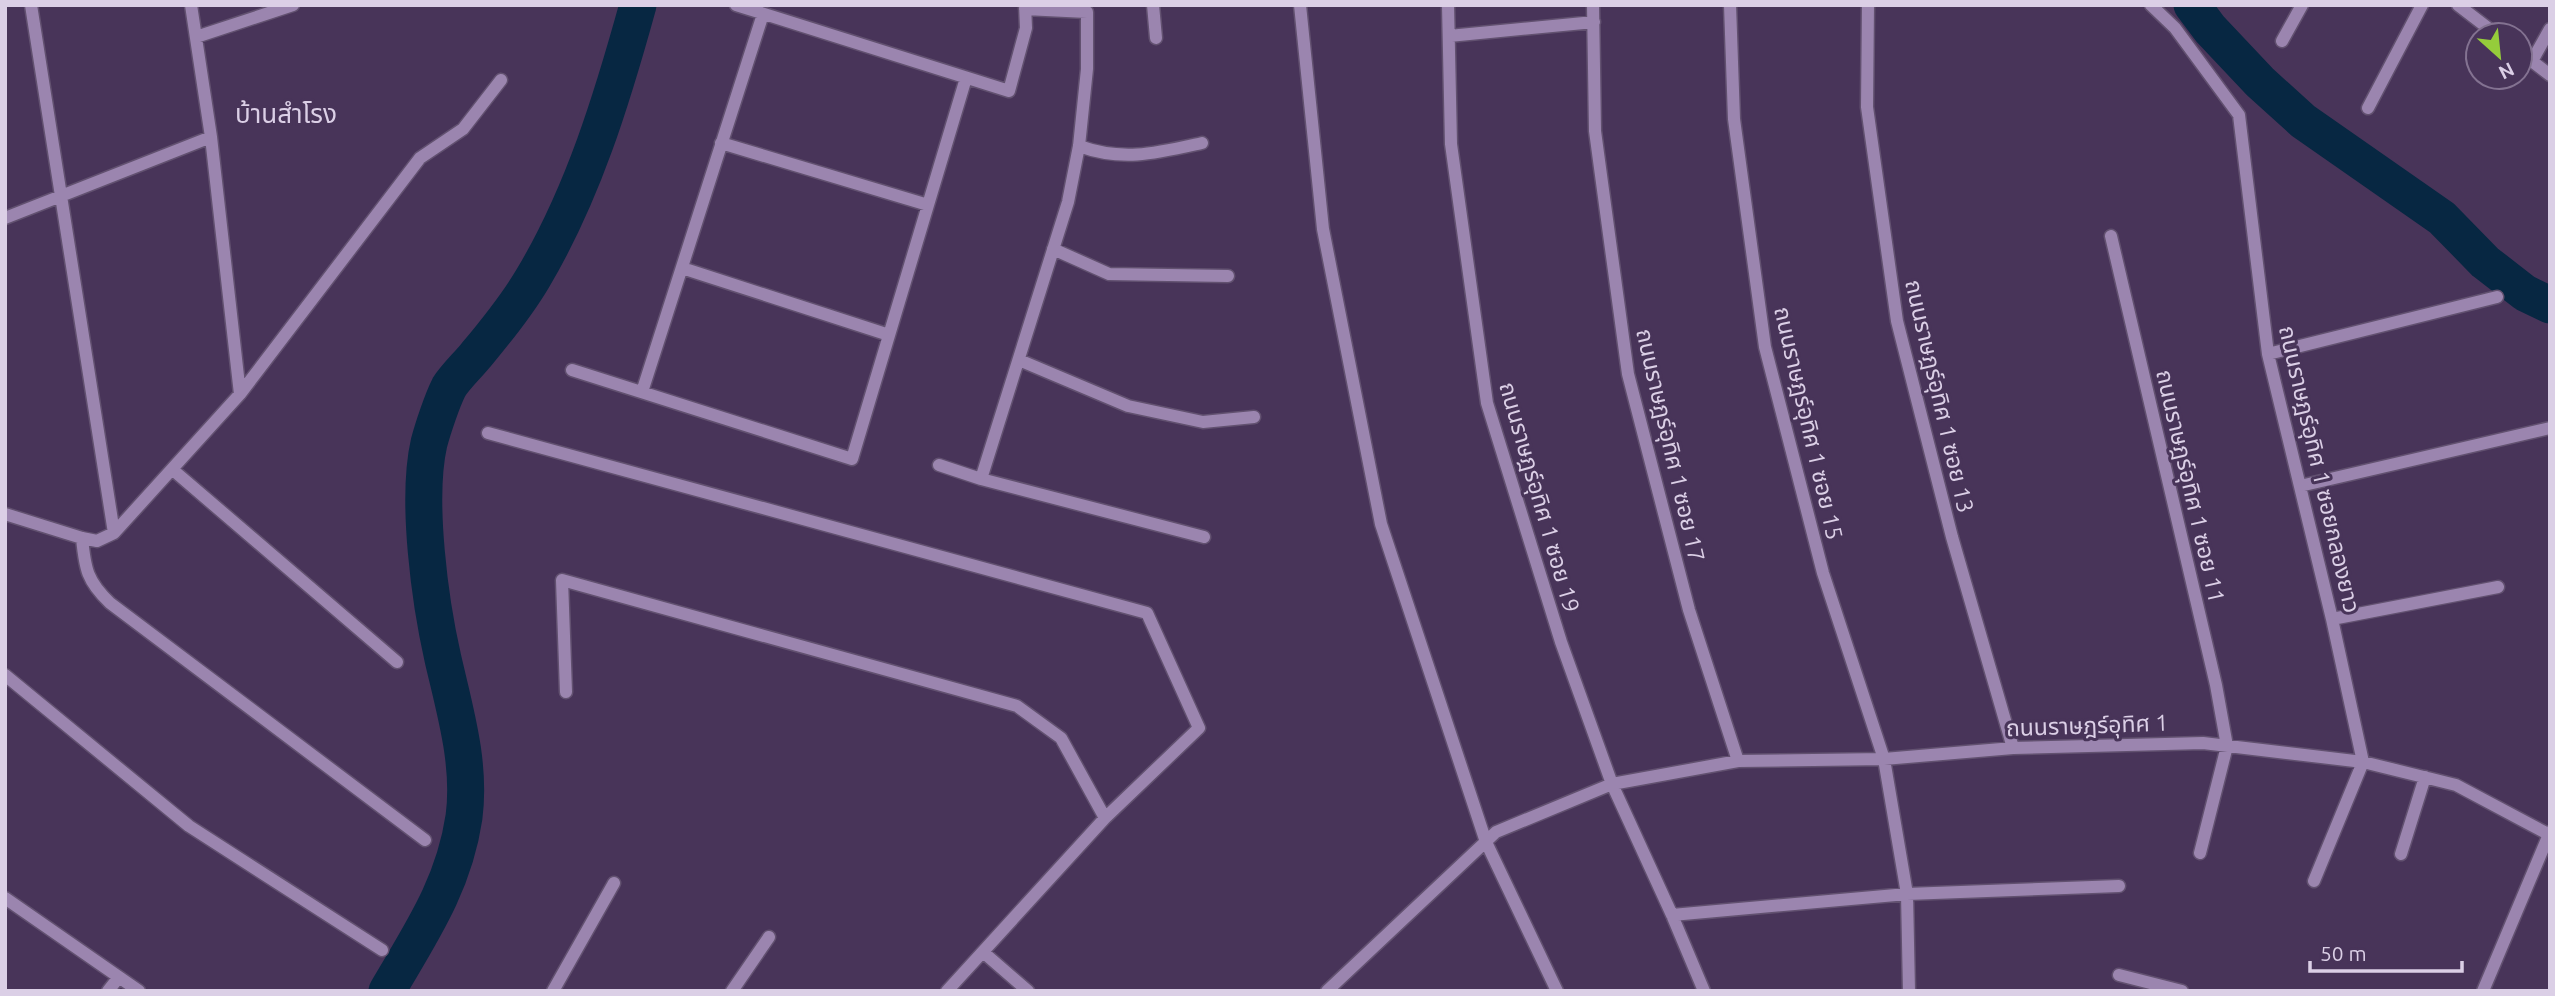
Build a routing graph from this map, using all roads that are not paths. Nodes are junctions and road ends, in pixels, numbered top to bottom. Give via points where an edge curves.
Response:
1 (31, 5) edge
2 (191, 5) edge
3 (293, 5) edge
4 (736, 5) edge
5 (1153, 5) edge
6 (1300, 5) edge
7 (1448, 5) edge
8 (1593, 5) edge
9 (1730, 5) edge
10 (1868, 5) edge
11 (2151, 5) edge
12 (2302, 5) edge
13 (2422, 5) edge
14 (2458, 5) edge
15 (1025, 7) edge
16 (763, 14) junction
17 (2479, 21) edge
18 (1594, 22) junction
19 (2550, 29) edge
20 (1449, 36) junction
21 (195, 37) junction
22 (1156, 38) dead end
23 (2281, 41) dead end
24 (2534, 57) edge
25 (2534, 63) edge
26 (2550, 75) edge
27 (966, 78) junction
28 (501, 80) dead end
29 (2368, 108) dead end
30 (211, 137) junction
31 (722, 143) junction
32 (1202, 143) dead end
33 (1079, 146) junction
34 (60, 198) junction
35 (928, 205) junction
36 (5, 218) edge
37 (2111, 236) dead end
38 (1053, 249) junction
39 (682, 268) junction
40 (1228, 276) dead end
41 (2497, 297) dead end
42 (889, 335) junction
43 (2268, 354) junction
44 (1018, 359) junction
45 (572, 370) dead end
46 (642, 392) junction
47 (240, 394) junction
48 (1254, 418) dead end
49 (2550, 428) edge
50 (488, 433) dead end
51 (939, 465) dead end
52 (173, 470) junction
53 (981, 479) junction
54 (2300, 486) junction
55 (5, 514) edge
56 (114, 533) junction
57 (1204, 537) dead end
58 (82, 538) junction
59 (2498, 587) dead end
60 (2332, 619) junction
61 (397, 662) dead end
62 (5, 674) edge
63 (566, 692) dead end
64 (2227, 746) junction
65 (2013, 748) junction
66 (1884, 759) junction
67 (1738, 761) junction
68 (2363, 762) junction
69 (2425, 777) junction
70 (1612, 784) junction
71 (1105, 818) junction
72 (2549, 834) edge
73 (425, 840) dead end
74 (1486, 842) junction
75 (2200, 853) dead end
76 (2401, 854) dead end
77 (2314, 881) dead end
78 (614, 883) dead end
79 (2119, 886) dead end
80 (1907, 894) junction
81 (5, 898) edge
82 (1672, 915) junction
83 (769, 937) dead end
84 (382, 950) dead end
85 (983, 952) junction
86 (2119, 975) dead end
87 (119, 977) junction
88 (108, 991) edge
89 (139, 991) edge
90 (553, 991) edge
91 (732, 991) edge
92 (947, 991) edge
93 (1028, 991) edge
94 (1327, 991) edge
95 (1557, 991) edge
96 (1704, 991) edge
97 (1909, 991) edge
98 (2182, 991) edge
99 (2483, 991) edge

1 - 34 street
2 - 21 street
3 - 21 street
4 - 16 street
5 - 22 street
6 - 74 street via 1323,229 1381,524
7 - 20 street, ถนนราษฎร์อุทิศ 1 ซอย 19
8 - 18 street, ถนนราษฎร์อุทิศ 1 ซอย 17
9 - 66 street, ถนนราษฎร์อุทิศ 1 ซอย 15 via 1734,119 1765,347 1823,573
10 - 65 street, ถนนราษฎร์อุทิศ 1 ซอย 13 via 1867,107 1897,321 1952,537
11 - 43 street, ถนนราษฎร์อุทิศ 1 ซอยกลองยาว via 2175,28 2239,115
12 - 23 street
13 - 29 street
14 - 17 street
15 - 27 street via 1026,28 1009,91
15 - 33 street via 1087,12
16 - 27 street
16 - 31 street
18 - 20 street
18 - 67 street, ถนนราษฎร์อุทิศ 1 ซอย 17 via 1595,131 1628,374 1689,610
19 - 24 street
20 - 70 street, ถนนราษฎร์อุทิศ 1 ซอย 19 via 1451,144 1487,402
21 - 30 street
25 - 26 street
27 - 35 street
28 - 47 street via 463,130 420,159
30 - 34 street
30 - 47 street
31 - 35 street
31 - 39 street
32 - 33 street via 1147,155 1102,154
33 - 38 street
34 - 36 street
34 - 56 street
35 - 42 street
37 - 64 street, ถนนราษฎร์อุทิศ 1 ซอย 11
38 - 40 street via 1109,274
38 - 44 street
39 - 42 street
39 - 46 street
41 - 43 street
42 - 46 street via 852,459
43 - 54 street, ถนนราษฎร์อุทิศ 1 ซอยกลองยาว
44 - 48 street via 1128,406 1203,422
44 - 53 street
45 - 46 street
47 - 52 street
49 - 54 street
50 - 71 street via 1147,613 1199,728
51 - 53 street
52 - 56 street
52 - 61 street
53 - 57 street
54 - 60 street, ถนนราษฎร์อุทิศ 1 ซอยกลองยาว
55 - 58 street
56 - 58 street via 97,541
58 - 73 street via 85,569 95,589 110,603
59 - 60 street
60 - 68 street, ถนนราษฎร์อุทิศ 1 ซอยกลองยาว
62 - 84 street via 189,826
63 - 71 street via 562,580 1017,706 1061,738
64 - 65 street, ถนนราษฎร์อุทิศ 1
64 - 68 street, ถนนราษฎร์อุทิศ 1
64 - 75 street
65 - 66 street, ถนนราษฎร์อุทิศ 1
66 - 67 street, ถนนราษฎร์อุทิศ 1
66 - 80 street, ถนนราษฎร์อุทิศ 1 ซอย 15
67 - 70 street, ถนนราษฎร์อุทิศ 1
68 - 69 street, ถนนราษฎร์อุทิศ 1
68 - 77 street
69 - 72 street, ถนนราษฎร์อุทิศ 1 via 2456,785
69 - 76 street
70 - 74 street, ถนนราษฎร์อุทิศ 1 via 1496,832
70 - 82 street, ถนนราษฎร์อุทิศ 1 ซอย 19
71 - 85 street
72 - 99 street
74 - 94 street, ถนนราษฎร์อุทิศ 1
74 - 95 street
78 - 90 street
79 - 80 street
80 - 82 street
80 - 97 street, ถนนราษฎร์อุทิศ 1 ซอย 15
81 - 87 street
82 - 96 street, ถนนราษฎร์อุทิศ 1 ซอย 19
83 - 91 street
85 - 92 street
85 - 93 street
86 - 98 street
87 - 88 street
87 - 89 street

